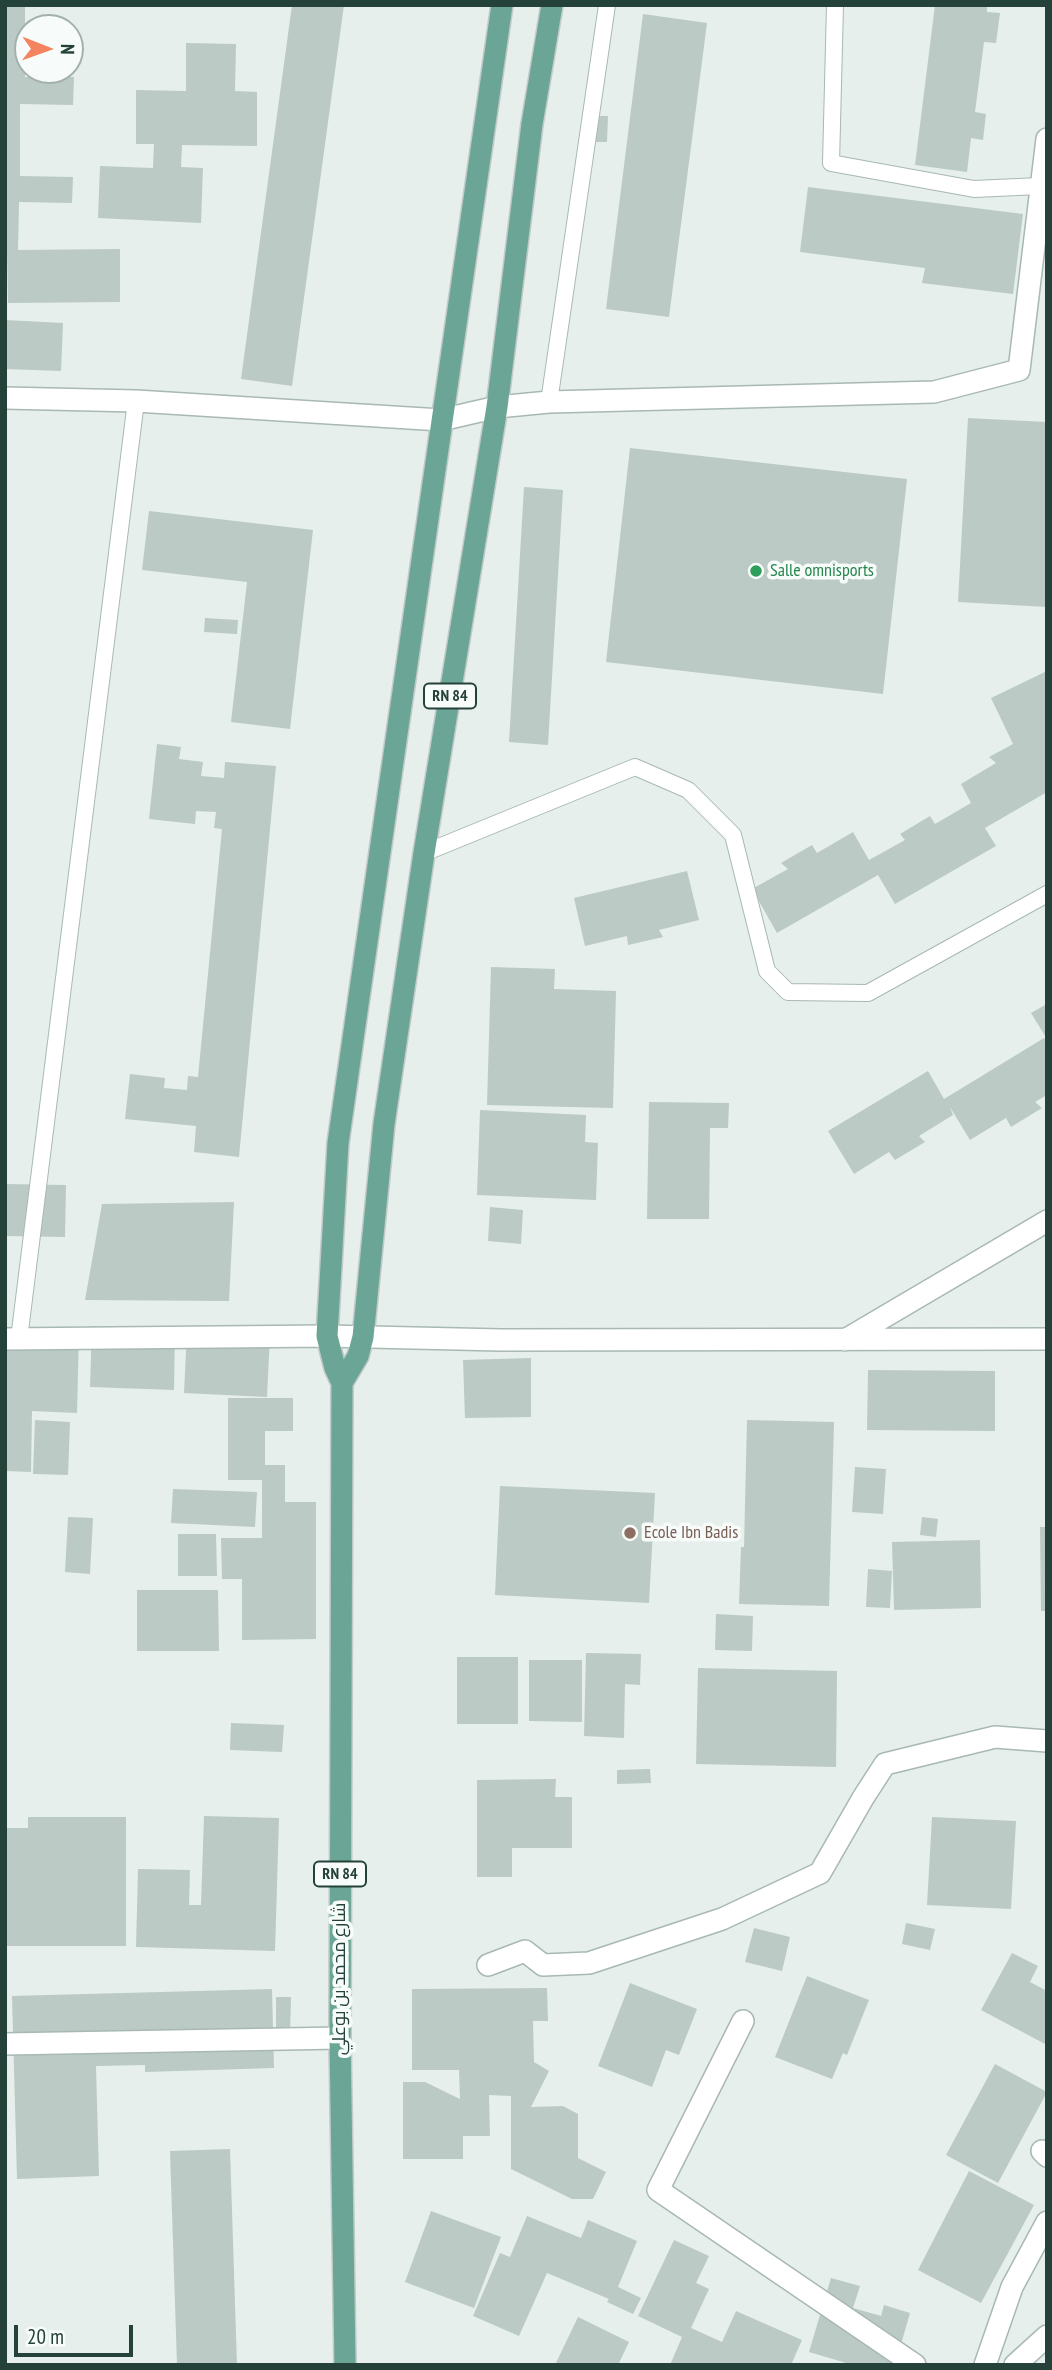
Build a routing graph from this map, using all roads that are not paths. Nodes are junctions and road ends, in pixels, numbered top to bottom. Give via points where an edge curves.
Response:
1 (502, 5) edge
2 (552, 5) edge
3 (607, 5) edge
4 (835, 5) edge
5 (1047, 139) edge
6 (1043, 187) edge
7 (5, 398) edge
8 (136, 401) junction
9 (549, 402) junction
10 (497, 407) junction
11 (441, 420) junction
12 (424, 853) junction
13 (1047, 894) edge
14 (1047, 1221) edge
15 (327, 1336) junction
16 (363, 1337) junction
17 (12, 1339) edge
18 (1047, 1339) edge
19 (843, 1341) junction
20 (342, 1383) junction
21 (1047, 1741) edge
22 (488, 1965) dead end
23 (743, 2021) dead end
24 (340, 2038) junction
25 (5, 2044) edge
26 (1047, 2222) edge
27 (1047, 2336) edge
28 (345, 2365) edge
29 (915, 2365) edge
30 (985, 2365) edge
31 (1015, 2365) edge

1 - 11 main road, RN 84
2 - 10 main road, RN 84 via 532,124
3 - 9 lane
4 - 6 lane via 831,163 974,189
5 - 6 street
6 - 9 street via 1019,370 934,392
7 - 8 street
8 - 11 street
8 - 17 lane
9 - 10 street
10 - 11 street
10 - 12 main road, RN 84
11 - 15 main road, RN 84 via 338,1143
12 - 13 lane via 635,767 688,790 733,835 767,971 788,992 868,993
12 - 16 main road, RN 84 via 384,1124
14 - 19 street
15 - 16 street
15 - 17 street
15 - 20 main road, RN 84
16 - 19 street
16 - 20 main road, RN 84
18 - 19 street
20 - 24 main road, شارع محمد بن بوعلي / RN 84
21 - 22 street via 995,1737 885,1765 820,1873 722,1919 589,1963 543,1965 525,1951
23 - 29 street via 658,2190
24 - 25 street
24 - 28 main road, شارع محمد بن بوعلي / RN 84
26 - 30 street via 1012,2287
27 - 31 street

